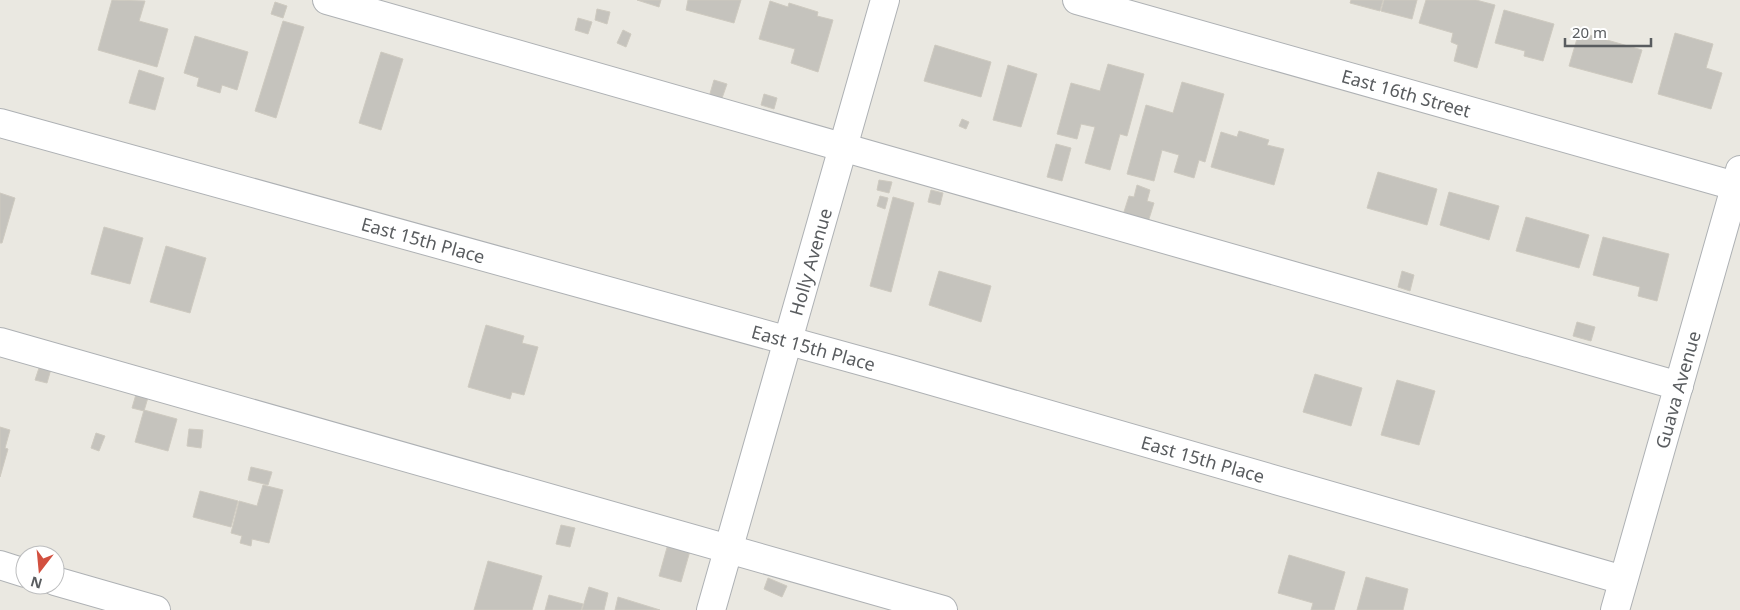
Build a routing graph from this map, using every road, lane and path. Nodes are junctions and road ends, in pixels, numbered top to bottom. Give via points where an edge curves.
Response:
1 (327, 0) edge
2 (886, 0) edge
3 (1077, 0) edge
4 (0, 123) edge
5 (844, 146) junction
6 (1738, 178) edge
7 (787, 340) junction
8 (0, 342) edge
9 (1679, 386) junction
10 (729, 548) junction
11 (0, 565) edge
12 (15, 569) edge
13 (1623, 580) junction
14 (65, 584) edge
15 (156, 610) edge
16 (711, 610) edge
17 (942, 610) edge
18 (1615, 610) edge

1 - 5 street
2 - 5 street, Holly Avenue
3 - 6 street, East 16th Street
4 - 7 street, East 15th Place
5 - 7 street, Holly Avenue
5 - 9 street
6 - 9 street, Guava Avenue
7 - 10 street, Holly Avenue
7 - 13 street, East 15th Place
8 - 10 street
9 - 13 street, Guava Avenue
10 - 16 street, Holly Avenue
10 - 17 street
11 - 12 street
13 - 18 street, Guava Avenue
14 - 15 street

